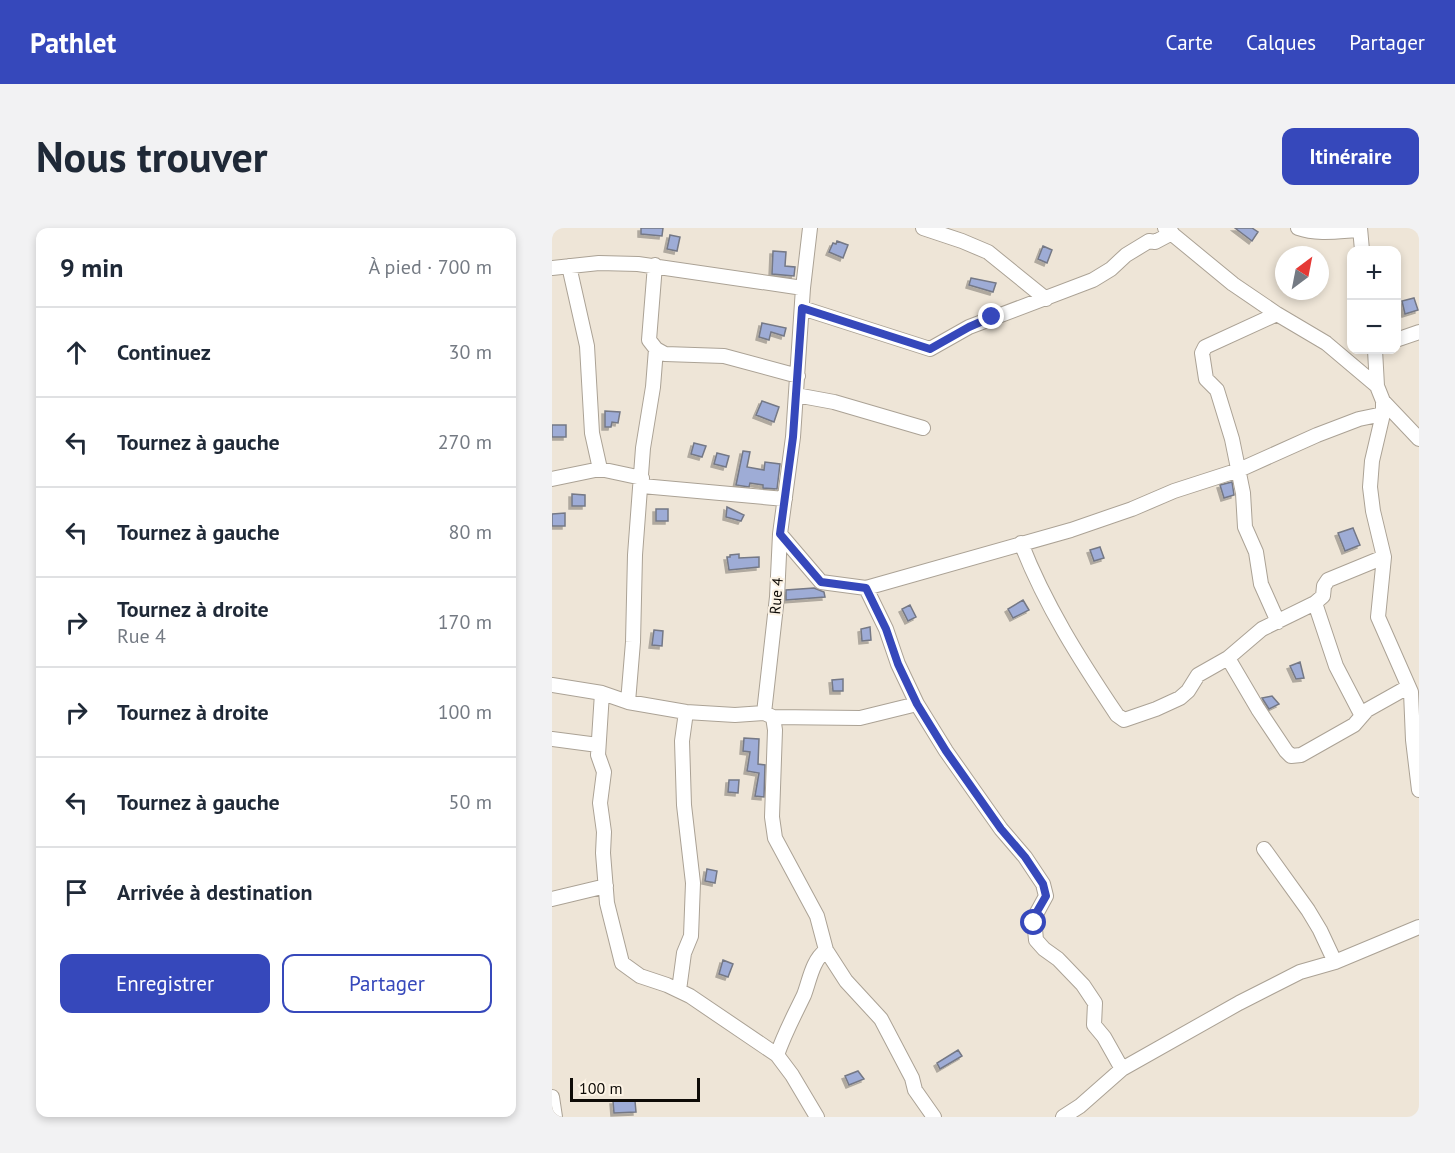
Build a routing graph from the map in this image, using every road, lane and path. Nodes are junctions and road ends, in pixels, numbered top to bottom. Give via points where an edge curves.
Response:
1 (810, 228) edge
2 (923, 228) edge
3 (1298, 228) edge
4 (1360, 229) edge
5 (1169, 231) edge
6 (1362, 246) edge
7 (656, 265) junction
8 (569, 266) junction
9 (552, 268) edge
10 (803, 288) junction
11 (1046, 299) junction
12 (802, 308) junction
13 (1277, 314) junction
14 (1419, 332) edge
15 (1401, 338) edge
16 (656, 349) junction
17 (1376, 354) edge
18 (798, 376) junction
19 (1377, 386) junction
20 (796, 395) junction
21 (1383, 408) junction
22 (923, 428) dead end
23 (1419, 439) edge
24 (600, 469) junction
25 (1239, 470) junction
26 (552, 479) edge
27 (642, 482) junction
28 (785, 499) junction
29 (780, 534) junction
30 (1021, 543) junction
31 (1384, 557) junction
32 (866, 588) junction
33 (1315, 603) junction
34 (1278, 622) junction
35 (1228, 658) junction
36 (552, 685) edge
37 (1408, 687) junction
38 (602, 693) junction
39 (628, 702) junction
40 (917, 704) junction
41 (686, 712) junction
42 (768, 715) junction
43 (1362, 716) junction
44 (552, 739) edge
45 (598, 745) junction
46 (1419, 790) edge
47 (1264, 849) dead end
48 (606, 886) junction
49 (552, 899) edge
50 (1419, 927) edge
51 (826, 950) junction
52 (1335, 962) junction
53 (679, 990) junction
54 (777, 1055) junction
55 (1122, 1069) junction
56 (552, 1097) edge
57 (555, 1117) edge
58 (817, 1117) edge
59 (934, 1117) edge
60 (1063, 1117) edge

1 - 10 street, Rue 4
2 - 11 street via 988,252
3 - 4 street via 1324,232
4 - 6 street
5 - 11 street via 1126,255 1093,280
5 - 13 street via 1233,284
7 - 8 street
7 - 10 street
7 - 16 street via 649,340
8 - 9 street
8 - 24 street via 587,346 592,433
10 - 12 street, Rue 4
11 - 12 street via 969,327 930,349
12 - 18 street, Rue 4
13 - 19 street via 1326,343
13 - 25 street via 1202,351 1206,379 1217,390
14 - 15 street
16 - 18 street via 672,355 724,356
16 - 27 street
17 - 19 street
18 - 20 street, Rue 4
19 - 21 street
20 - 22 street
20 - 28 street, Rue 4
21 - 23 street
21 - 25 street
21 - 31 street via 1370,487
24 - 26 street
24 - 27 street
25 - 30 street via 1082,526
25 - 34 street via 1245,527 1256,552 1261,584
27 - 28 street
27 - 39 street
28 - 29 street, Rue 4
29 - 32 street via 821,582
29 - 42 street, Rue 4
30 - 32 street
30 - 35 street via 1051,612 1121,720 1180,698 1198,675
31 - 33 street via 1328,580 1323,596
31 - 37 street via 1377,617
32 - 40 street
33 - 34 street
33 - 43 street via 1336,666
34 - 35 street via 1262,629
35 - 43 street via 1257,709 1291,756 1301,756 1354,725
36 - 38 street
37 - 43 street
37 - 46 street
38 - 39 street
38 - 45 street
39 - 41 street
40 - 42 street via 860,718
40 - 55 street via 946,751 1043,884 1046,896 1034,918 1036,940 1083,985 1095,1003 1094,1025
41 - 42 street
41 - 53 street via 682,741 684,805 693,883 691,936 684,953
42 - 51 street, Rue 4 via 775,730 775,838 817,916
44 - 45 street
45 - 48 street via 604,772 600,795
47 - 52 street via 1308,910
48 - 49 street
48 - 53 street via 622,963 640,976
50 - 52 street
51 - 54 street via 814,964
51 - 59 street, Rue 4 via 846,981 881,1019 915,1089
52 - 55 street via 1300,972 1265,989
53 - 54 street
54 - 58 street
55 - 60 street
56 - 57 street

